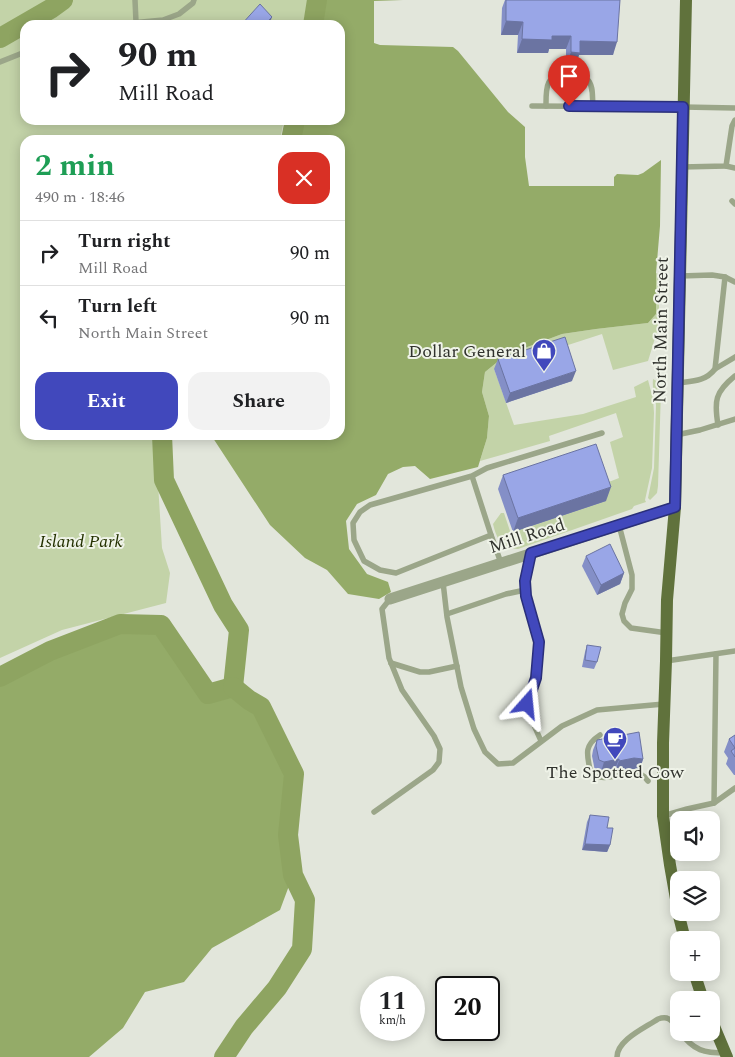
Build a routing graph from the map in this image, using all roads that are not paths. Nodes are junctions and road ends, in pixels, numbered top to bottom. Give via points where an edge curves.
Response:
1 (135, 0) edge
2 (194, 0) edge
3 (686, 1) edge
4 (136, 20) edge
5 (163, 20) edge
6 (20, 54) edge
7 (0, 62) edge
8 (532, 106) dead end
9 (546, 106) junction
10 (593, 106) junction
11 (683, 107) junction
12 (735, 108) edge
13 (735, 120) edge
14 (726, 166) junction
15 (682, 167) junction
16 (735, 168) edge
17 (680, 276) junction
18 (725, 277) junction
19 (735, 282) edge
20 (735, 357) edge
21 (715, 369) junction
22 (735, 376) edge
23 (677, 383) junction
24 (735, 419) edge
25 (718, 425) junction
26 (602, 433) dead end
27 (676, 436) junction
28 (472, 476) junction
29 (675, 507) junction
30 (619, 525) junction
31 (490, 535) junction
32 (531, 553) junction
33 (501, 563) junction
34 (443, 582) junction
35 (525, 590) junction
36 (390, 599) joint
37 (447, 614) junction
38 (666, 634) junction
39 (735, 652) edge
40 (716, 654) junction
41 (666, 661) junction
42 (391, 663) junction
43 (456, 666) junction
44 (664, 704) junction
45 (600, 735) dead end
46 (541, 742) junction
47 (648, 781) dead end
48 (735, 788) edge
49 (714, 803) junction
50 (374, 812) dead end
51 (664, 816) junction
52 (683, 931) edge
53 (670, 1019) edge
54 (720, 1039) edge
55 (687, 1041) edge
56 (727, 1055) edge
57 (617, 1057) edge

1 - 4 lane
2 - 5 lane via 178,14
3 - 11 main road, North Main Street
6 - 7 lane
8 - 9 lane
9 - 10 lane
9 - 10 lane via 546,87 551,78 560,74 576,74 588,79
10 - 11 lane
11 - 12 lane
11 - 15 main road, North Main Street
13 - 14 lane
14 - 15 lane
14 - 16 lane
15 - 17 main road, North Main Street
17 - 18 lane
17 - 23 main road, North Main Street
18 - 19 lane
18 - 21 lane
20 - 21 lane
21 - 23 lane via 706,378
22 - 25 lane via 718,396 715,407
23 - 27 main road, North Main Street
24 - 25 lane
25 - 27 lane
26 - 28 lane via 487,468
27 - 29 main road, North Main Street
28 - 31 lane
28 - 31 lane via 370,504 353,523 354,540 364,561 380,570 396,573
29 - 30 street, Mill Road
29 - 38 main road, North Main Street
30 - 32 street, Mill Road
30 - 38 lane via 632,575 632,589 622,614 624,621 631,628
31 - 33 lane
32 - 33 street, Mill Road
32 - 35 lane
33 - 34 street, Mill Road
34 - 36 street, Mill Road
34 - 37 lane
35 - 37 lane
35 - 46 lane via 539,642 536,678 527,704
36 - 42 lane via 382,609
37 - 43 lane
38 - 41 main road, North Main Street
39 - 40 lane
40 - 41 lane
40 - 49 lane
41 - 44 main road, North Main Street
42 - 43 lane via 420,672
42 - 50 lane via 402,690 440,749 433,770
43 - 46 lane via 474,729 485,752 498,764 513,763
44 - 46 lane via 597,710 562,726
44 - 51 main road, North Main Street
45 - 47 lane via 591,741 588,748 591,774 614,777 634,773 643,775
48 - 49 lane
49 - 51 lane
51 - 52 main road, North Main Street
53 - 57 lane via 658,1019 622,1043
54 - 56 main road
55 - 56 lane via 698,1049

